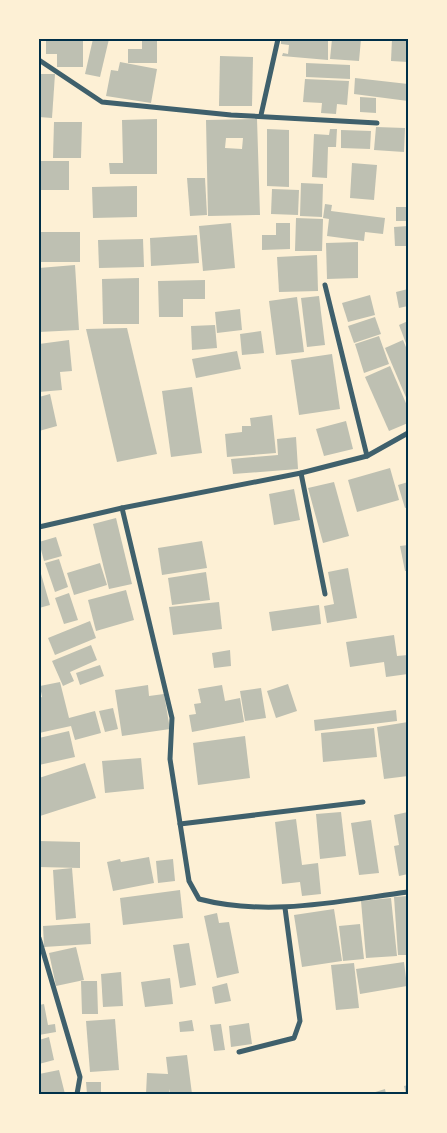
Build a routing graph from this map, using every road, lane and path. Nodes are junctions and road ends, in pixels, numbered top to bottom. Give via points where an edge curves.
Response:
1 (278, 39) edge
2 (39, 60) edge
3 (261, 115) junction
4 (378, 123) dead end
5 (325, 285) dead end
6 (408, 433) edge
7 (367, 456) junction
8 (301, 473) junction
9 (122, 508) junction
10 (39, 528) edge
11 (325, 594) dead end
12 (363, 802) dead end
13 (180, 824) junction
14 (408, 892) edge
15 (284, 908) junction
16 (39, 938) edge
17 (239, 1052) dead end
18 (76, 1094) edge

1 - 3 street
2 - 3 street via 102,102
3 - 4 street
5 - 7 street
6 - 7 street
7 - 8 street
8 - 9 street
8 - 11 street
9 - 10 street
9 - 13 street via 172,718 170,759
12 - 13 street
13 - 15 street via 189,881 199,898 224,905
14 - 15 street
15 - 17 street via 300,1021 294,1038
16 - 18 street via 80,1077

